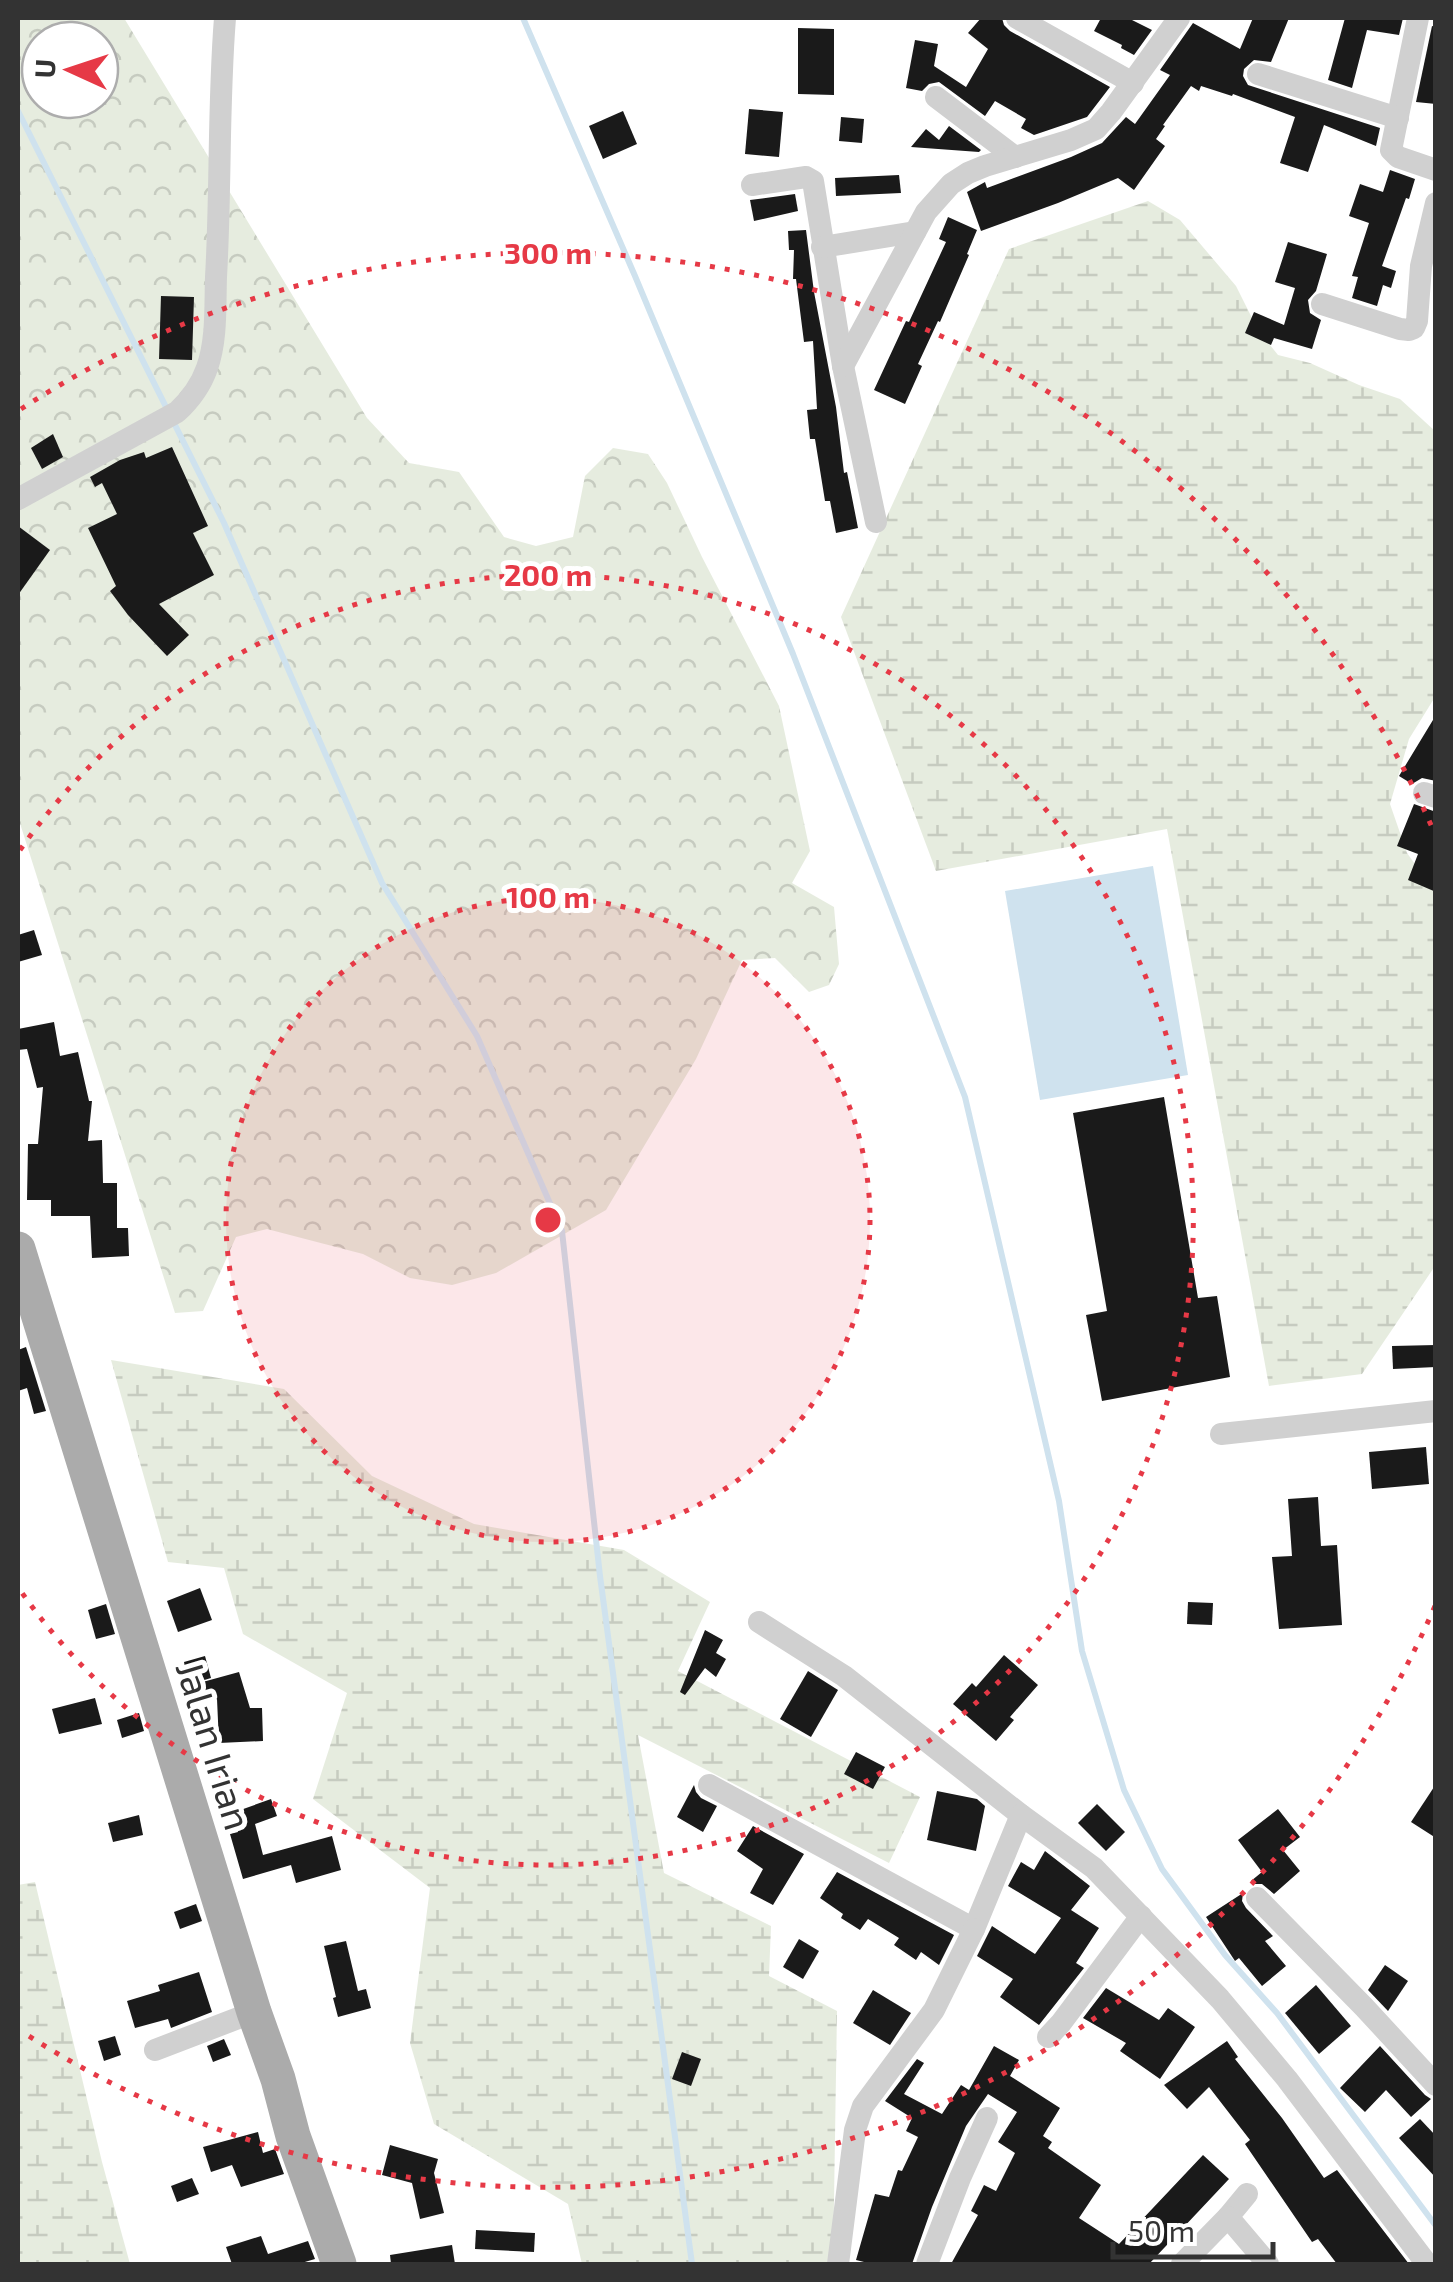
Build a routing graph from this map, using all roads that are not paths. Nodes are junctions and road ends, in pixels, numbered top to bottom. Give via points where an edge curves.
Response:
1 (225, 18) edge
2 (1018, 18) edge
3 (1179, 18) edge
4 (1418, 18) edge
5 (1258, 74) dead end
6 (1132, 83) junction
7 (936, 96) dead end
8 (1398, 118) junction
9 (1015, 157) junction
10 (1436, 170) edge
11 (752, 185) dead end
12 (1436, 203) edge
13 (915, 232) junction
14 (822, 247) junction
15 (1428, 268) edge
16 (1322, 304) dead end
17 (843, 366) junction
18 (18, 499) edge
19 (876, 522) dead end
20 (18, 1249) edge
21 (1436, 1412) edge
22 (1221, 1434) dead end
23 (759, 1622) dead end
24 (709, 1786) dead end
25 (1022, 1815) junction
26 (1257, 1898) dead end
27 (1141, 1916) junction
28 (974, 1930) junction
29 (254, 2012) junction
30 (1048, 2037) dead end
31 (156, 2050) dead end
32 (1436, 2085) edge
33 (987, 2118) dead end
34 (1246, 2194) dead end
35 (1228, 2217) junction
36 (338, 2264) edge
37 (838, 2264) edge
38 (927, 2264) edge
39 (1182, 2264) edge
40 (1268, 2264) edge
41 (1427, 2264) edge

1 - 18 street via 212,342 200,383 177,412
2 - 6 street
3 - 6 street
4 - 8 street
5 - 8 street
6 - 9 street via 1096,130
7 - 9 street
8 - 10 street via 1392,153
9 - 13 street via 951,184
11 - 14 street via 811,179
12 - 15 street
13 - 14 street
13 - 17 street
14 - 17 street
15 - 16 street via 1412,329
17 - 19 street
20 - 29 main road, Jalan Irian
21 - 22 street
23 - 25 street via 844,1676
24 - 28 street
25 - 27 street via 1094,1868
25 - 28 street
26 - 32 street
27 - 30 street
27 - 41 street via 1287,2079
28 - 37 street via 934,2010 863,2106
29 - 31 street
29 - 36 main road, Jalan Irian
33 - 38 street
34 - 35 street
35 - 39 street
35 - 40 street

